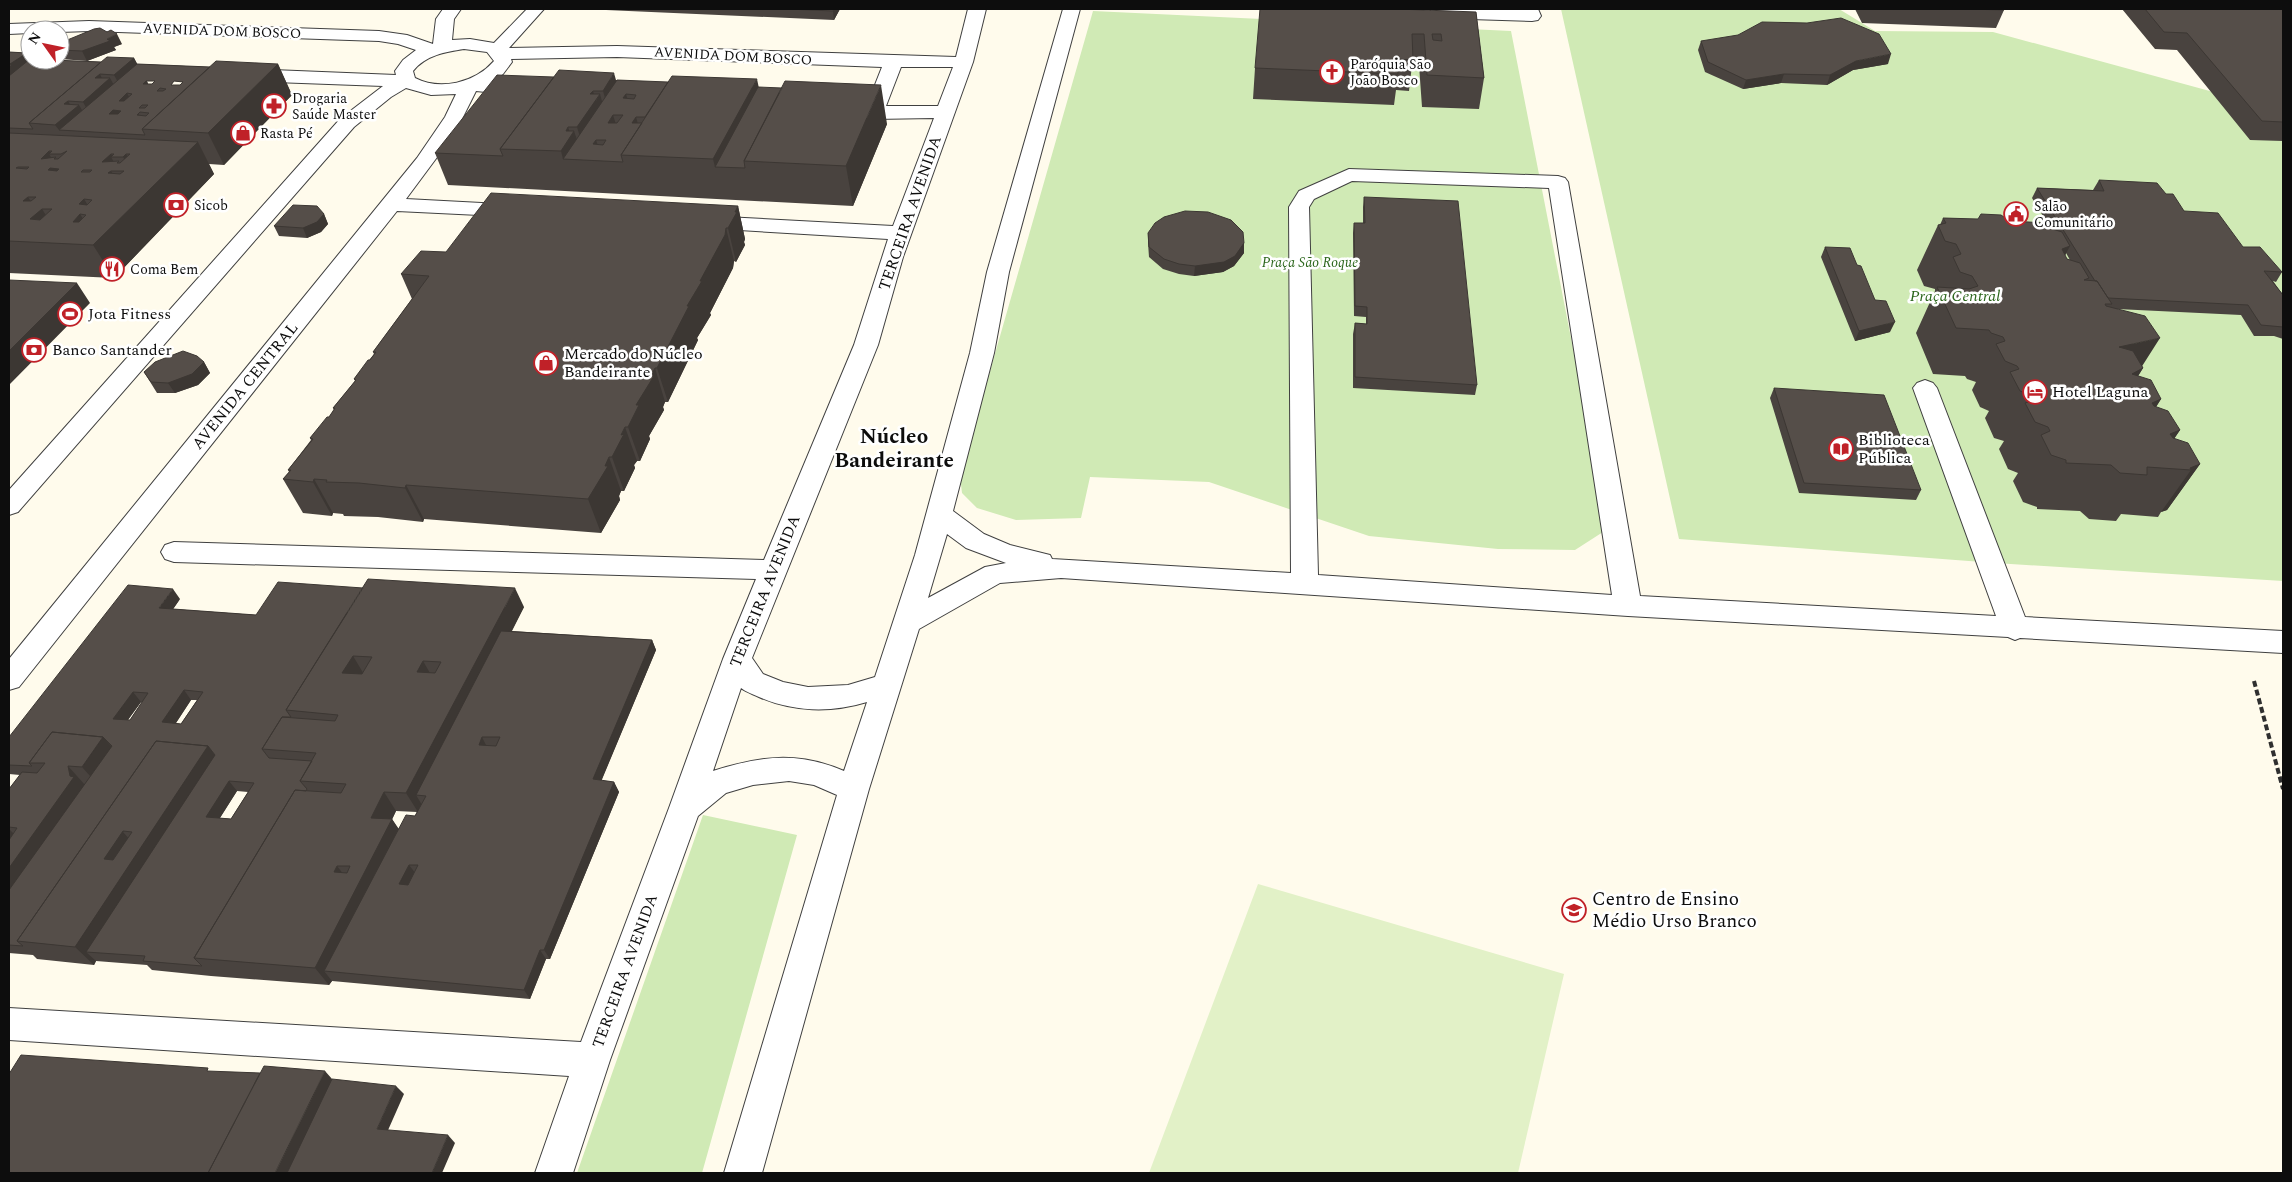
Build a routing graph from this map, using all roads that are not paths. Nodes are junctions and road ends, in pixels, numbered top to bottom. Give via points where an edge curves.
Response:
1 (452, 9) edge
2 (536, 9) edge
3 (977, 9) edge
4 (1071, 9) edge
5 (1530, 9) edge
6 (1425, 13) edge
7 (9, 29) edge
8 (437, 48) junction
9 (499, 52) junction
10 (964, 62) junction
11 (893, 63) junction
12 (224, 74) edge
13 (406, 81) junction
14 (469, 85) junction
15 (546, 91) edge
16 (826, 110) edge
17 (945, 112) junction
18 (874, 113) junction
19 (391, 204) junction
20 (538, 212) edge
21 (685, 221) edge
22 (901, 233) junction
23 (1925, 388) dead end
24 (9, 506) edge
25 (939, 514) junction
26 (174, 552) dead end
27 (1061, 568) junction
28 (772, 570) junction
29 (1305, 584) junction
30 (1628, 606) junction
31 (905, 624) junction
32 (2015, 629) junction
33 (2283, 642) edge
34 (737, 659) junction
35 (9, 679) edge
36 (885, 685) junction
37 (854, 789) junction
38 (685, 808) junction
39 (9, 1024) edge
40 (592, 1060) junction
41 (554, 1173) edge
42 (743, 1173) edge

1 - 8 street via 445,19
2 - 9 street
3 - 10 street, TERCEIRA AVENIDA
4 - 25 street via 998,272 982,353
5 - 6 street via 1532,16
7 - 8 street, AVENIDA DOM BOSCO via 89,26 379,36
8 - 9 street, AVENIDA DOM BOSCO via 483,45
8 - 13 street via 409,63 404,71
9 - 11 street, AVENIDA DOM BOSCO via 584,50
9 - 14 street via 503,62 498,70
10 - 11 street, AVENIDA DOM BOSCO
10 - 17 street, TERCEIRA AVENIDA
11 - 18 street
12 - 13 street
13 - 14 street via 421,88 444,90
13 - 24 street via 384,93 347,123
14 - 15 street
14 - 19 street, AVENIDA CENTRAL via 462,106 449,127
16 - 18 street
17 - 18 street
17 - 22 street, TERCEIRA AVENIDA
19 - 20 street
19 - 35 street, AVENIDA CENTRAL
21 - 22 street
22 - 28 street, TERCEIRA AVENIDA via 866,345
23 - 32 street
25 - 27 street via 975,541 1003,553
25 - 31 street
26 - 28 street
27 - 29 street
27 - 31 street via 994,574
28 - 34 street, TERCEIRA AVENIDA
29 - 30 street
29 - 30 street via 1299,207 1306,195 1348,176 1558,182
30 - 32 street
31 - 36 street
32 - 33 street
34 - 36 street via 753,682 779,693 808,698 848,696
34 - 38 street, TERCEIRA AVENIDA
36 - 37 street
37 - 38 street via 818,774 789,769 753,772 716,783
37 - 42 street
38 - 40 street, TERCEIRA AVENIDA
39 - 40 street
40 - 41 street, TERCEIRA AVENIDA

